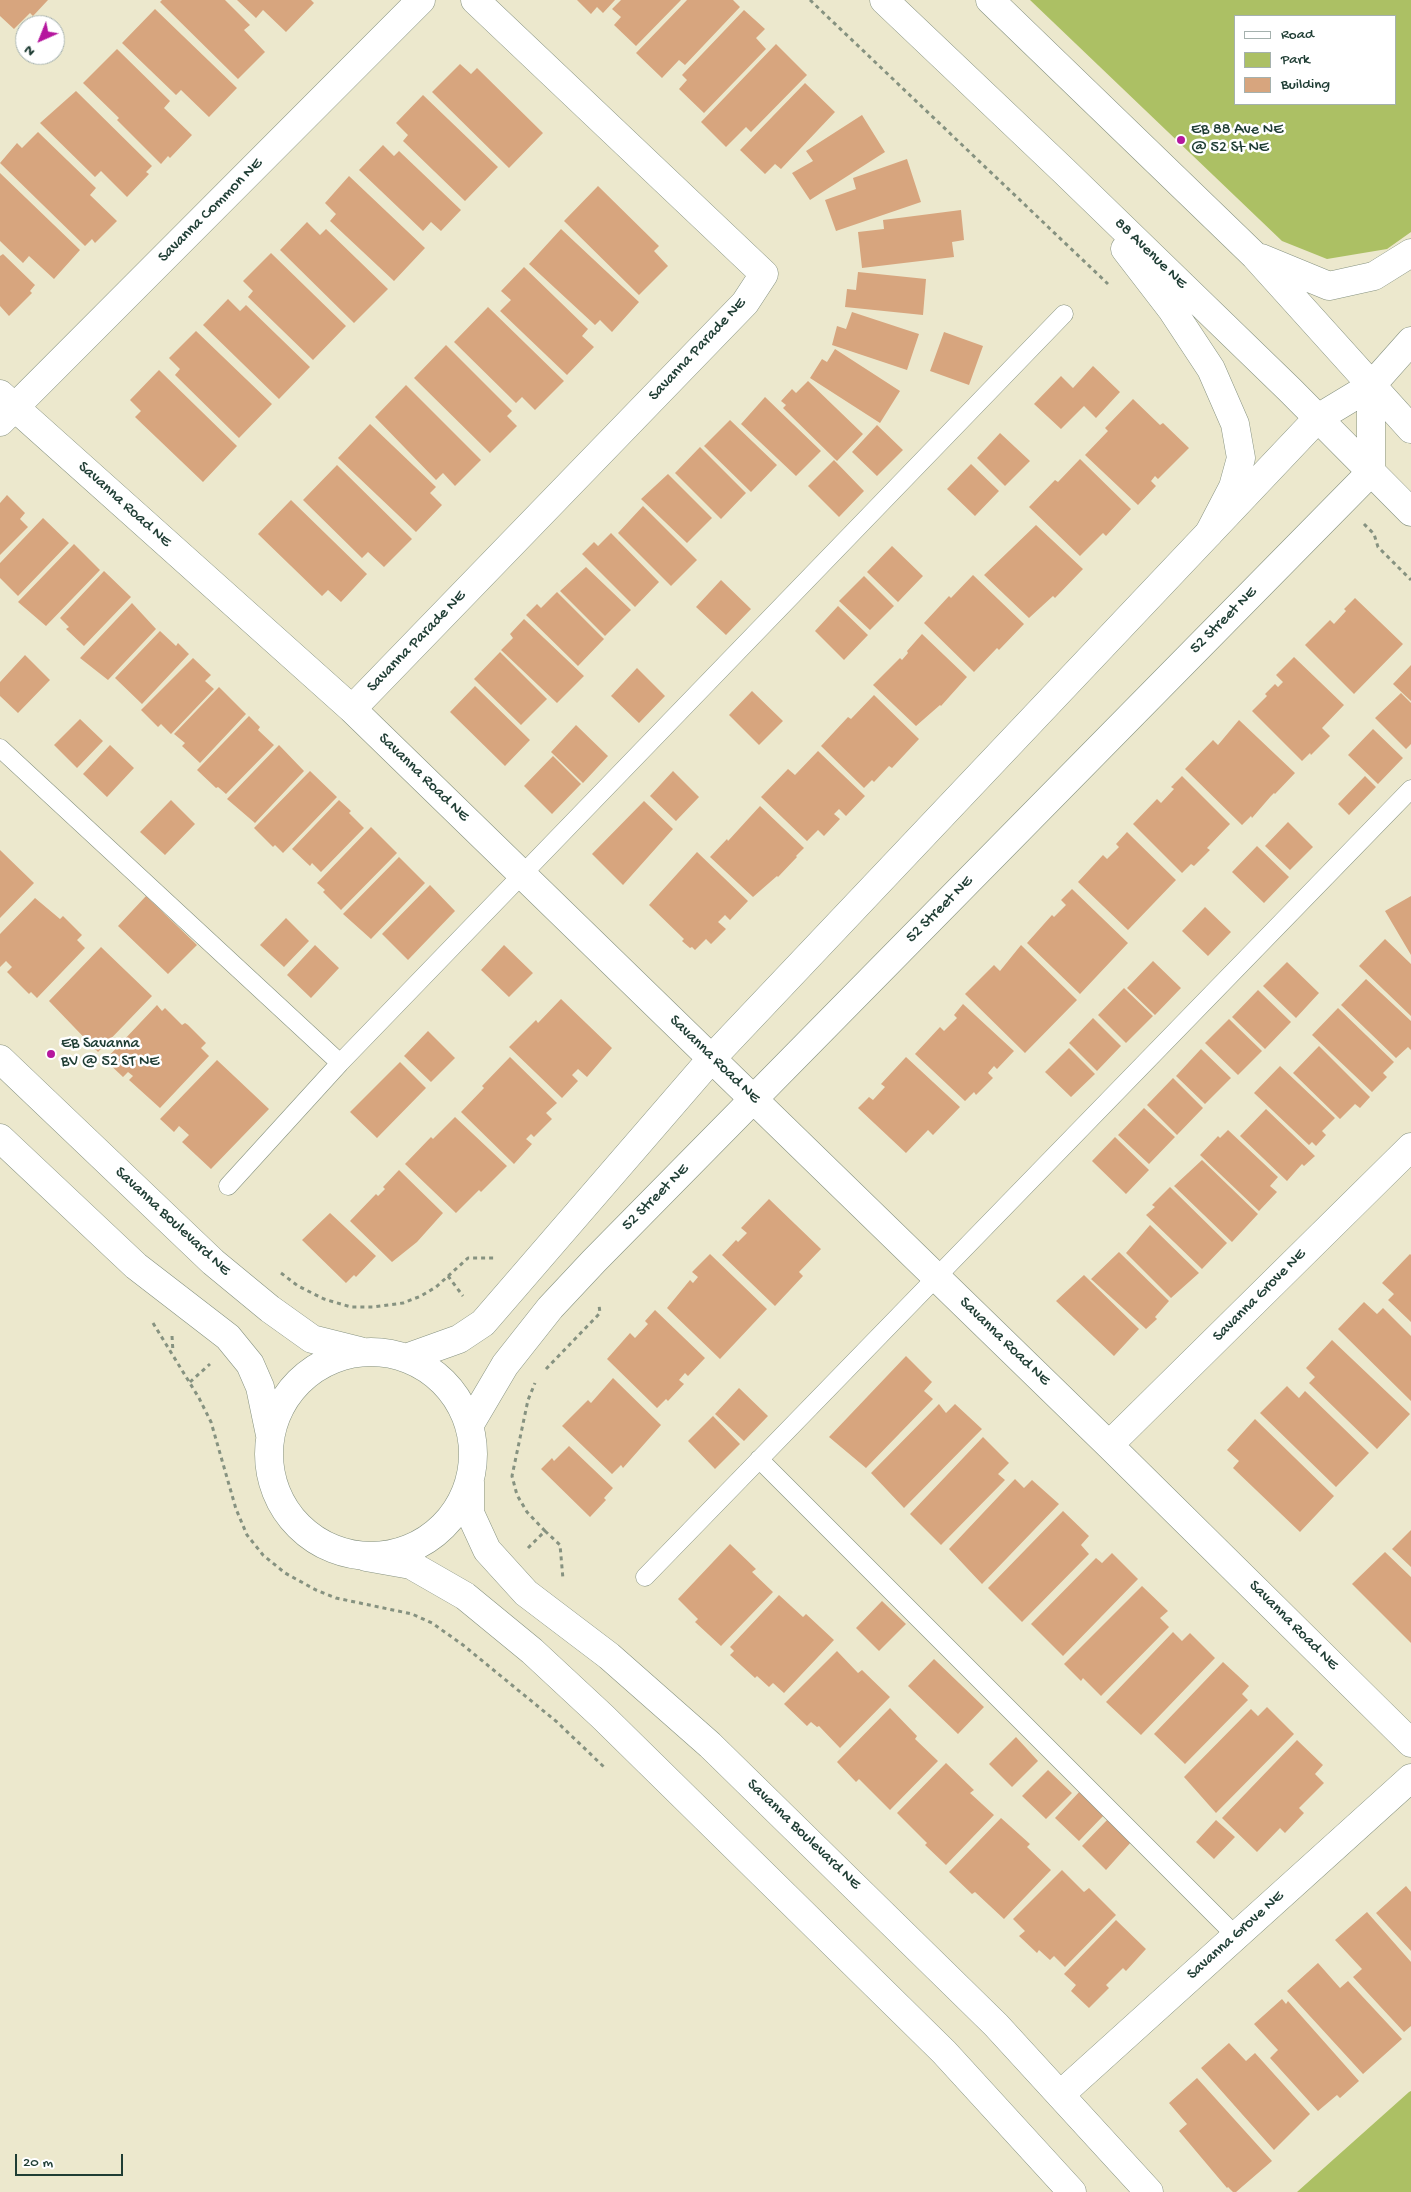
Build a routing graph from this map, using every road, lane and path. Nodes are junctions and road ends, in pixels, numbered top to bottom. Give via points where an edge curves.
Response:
1 (421, 0) edge
2 (475, 0) edge
3 (810, 0) edge
4 (884, 0) edge
5 (990, 0) edge
6 (1064, 171) junction
7 (1411, 253) edge
8 (1255, 256) junction
9 (1113, 288) dead end
10 (1064, 314) dead end
11 (1411, 341) edge
12 (1371, 386) junction
13 (5, 408) edge
14 (1318, 418) junction
15 (1411, 429) edge
16 (1371, 472) junction
17 (1411, 512) edge
18 (1209, 533) junction
19 (1374, 534) dead end
20 (1411, 580) edge
21 (352, 710) junction
22 (0, 748) edge
23 (1411, 789) edge
24 (522, 874) junction
25 (712, 1058) junction
26 (0, 1059) edge
27 (340, 1063) junction
28 (754, 1099) junction
29 (0, 1138) edge
30 (1411, 1147) edge
31 (228, 1186) dead end
32 (468, 1258) dead end
33 (278, 1270) dead end
34 (448, 1276) junction
35 (936, 1277) junction
36 (467, 1302) dead end
37 (600, 1314) dead end
38 (148, 1317) dead end
39 (364, 1352) junction
40 (406, 1358) junction
41 (211, 1364) dead end
42 (542, 1373) dead end
43 (536, 1380) dead end
44 (190, 1382) junction
45 (469, 1426) junction
46 (270, 1436) junction
47 (1109, 1445) junction
48 (759, 1459) junction
49 (470, 1482) junction
50 (545, 1531) junction
51 (560, 1545) dead end
52 (525, 1551) dead end
53 (366, 1557) junction
54 (645, 1577) dead end
55 (1411, 1742) edge
56 (605, 1768) dead end
57 (1411, 1778) edge
58 (1236, 1936) junction
59 (1060, 2094) junction
60 (1072, 2192) edge
61 (1148, 2192) edge

1 - 13 street, Savanna Common NE
2 - 21 street, Savanna Parade NE via 764,274 745,303
3 - 9 path
4 - 6 street, 88 Avenue NE
5 - 8 street
6 - 14 street, 88 Avenue NE
6 - 18 street via 1172,310 1211,369 1236,424 1241,458 1233,487
7 - 8 street via 1374,276 1329,286
8 - 12 street
10 - 24 lane
11 - 12 street
12 - 14 street
12 - 15 street
12 - 16 street
13 - 21 street, Savanna Road NE
14 - 16 street, 88 Avenue NE
14 - 18 street
16 - 17 street, 88 Avenue NE
16 - 28 street, 52 Street NE
18 - 25 street
19 - 20 path via 1378,547
21 - 24 street, Savanna Road NE
22 - 27 lane
23 - 35 lane
24 - 25 street, Savanna Road NE
24 - 27 lane
25 - 28 street, Savanna Road NE
25 - 40 street via 483,1323 459,1339
26 - 39 street, Savanna Boulevard NE via 213,1262 270,1309 312,1339
27 - 31 lane
28 - 35 street, Savanna Road NE
28 - 45 street, 52 Street NE via 550,1308 505,1365
29 - 46 street via 136,1266 228,1337 250,1364 260,1387
30 - 47 street, Savanna Grove NE
32 - 34 path
33 - 34 path via 298,1286 324,1299 351,1307 403,1303 421,1296
34 - 36 path
35 - 47 street, Savanna Road NE
35 - 48 lane
37 - 42 path
38 - 44 path
39 - 40 street
39 - 46 street via 338,1357 313,1369 283,1403
40 - 45 street via 428,1369 446,1384 460,1404
41 - 44 path
43 - 50 path via 528,1400 512,1476 517,1495 527,1512
44 - 56 path via 211,1422 236,1508 248,1535 263,1555 286,1574 336,1598 412,1614 432,1624 463,1645 557,1722
45 - 49 street via 474,1454
46 - 53 street via 270,1471 281,1504 303,1531 333,1550
47 - 55 street, Savanna Road NE
48 - 54 lane
48 - 58 lane
49 - 53 street via 460,1507 442,1529 420,1545 394,1555
49 - 59 street, Savanna Boulevard NE via 470,1513 487,1550 526,1593 609,1656 710,1745 996,2024
50 - 51 path
50 - 52 path
53 - 60 street via 411,1565 465,1596 532,1651 944,2052
57 - 58 street, Savanna Grove NE
58 - 59 street, Savanna Grove NE
59 - 61 street, Savanna Boulevard NE

